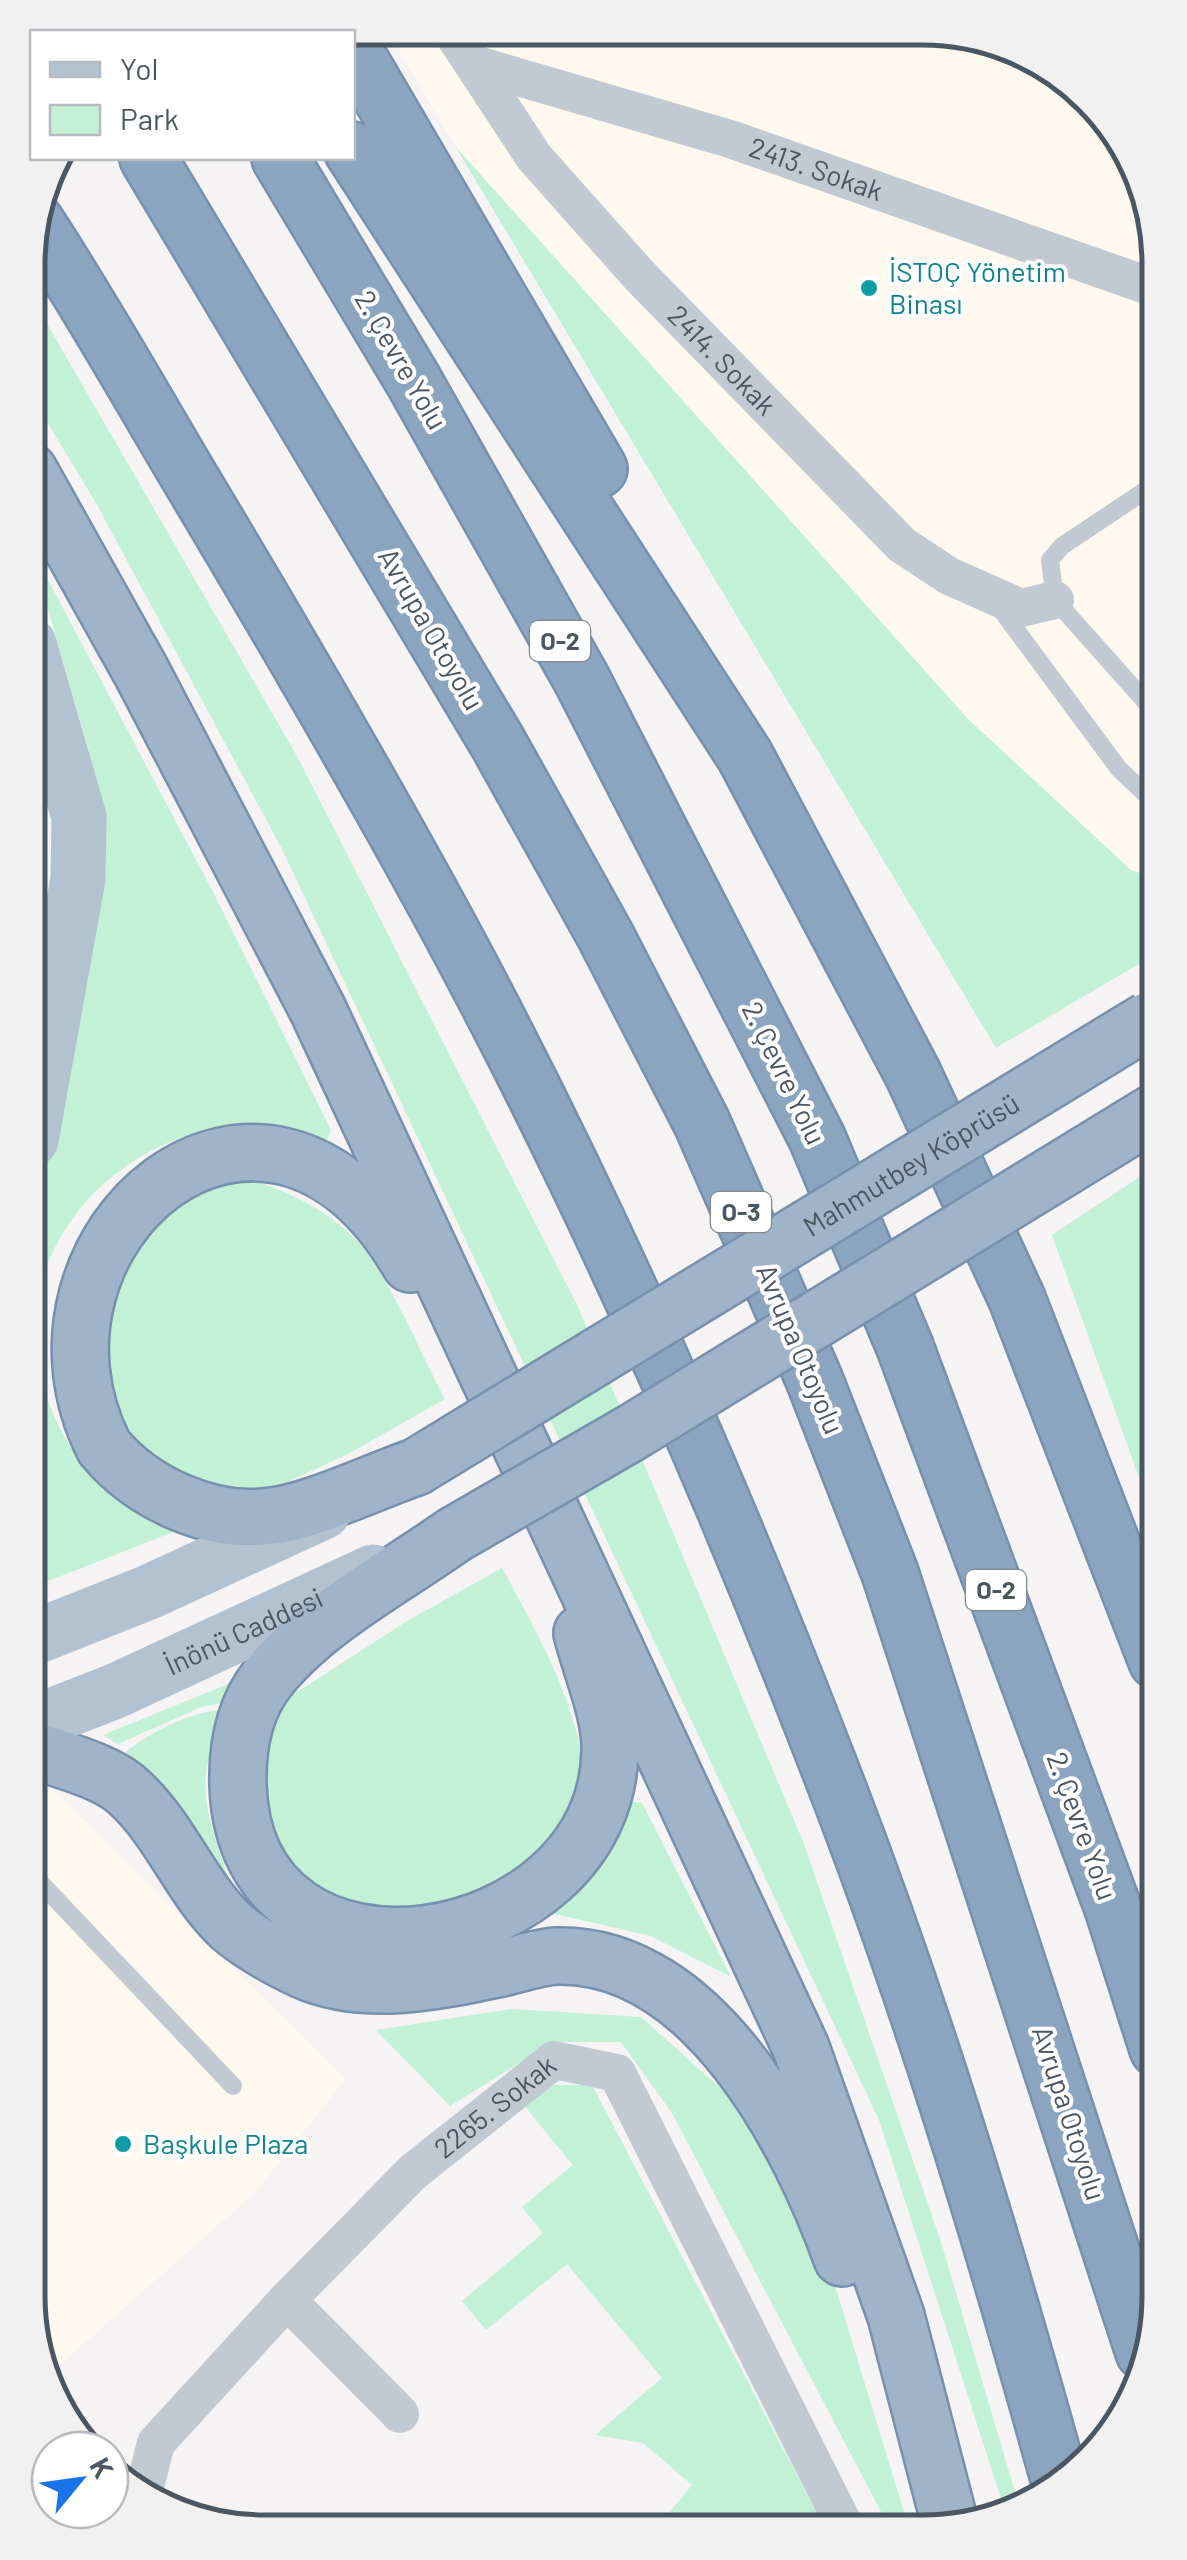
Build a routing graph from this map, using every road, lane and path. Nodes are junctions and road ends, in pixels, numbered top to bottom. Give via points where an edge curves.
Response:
1 (461, 45) edge
2 (355, 52) edge
3 (474, 64) junction
4 (355, 155) edge
5 (149, 160) edge
6 (281, 160) edge
7 (47, 239) edge
8 (1142, 283) edge
9 (1142, 493) edge
10 (45, 500) edge
11 (992, 597) junction
12 (1055, 600) junction
13 (45, 697) edge
14 (1142, 698) edge
15 (746, 756) junction
16 (1142, 790) edge
17 (1142, 1024) edge
18 (45, 1062) edge
19 (1142, 1119) edge
20 (490, 1376) junction
21 (416, 1467) junction
22 (553, 1519) junction
23 (454, 1536) junction
24 (1142, 1625) edge
25 (45, 1633) edge
26 (45, 1719) edge
27 (45, 1755) edge
28 (45, 1888) edge
29 (1142, 2000) edge
30 (232, 2086) dead end
31 (287, 2300) junction
32 (1138, 2335) edge
33 (400, 2414) dead end
34 (1056, 2469) edge
35 (147, 2480) edge
36 (945, 2513) edge
37 (944, 2514) edge
38 (839, 2515) edge

1 - 3 street, 2414. Sokak
2 - 15 highway via 699,644
3 - 8 street, 2413. Sokak via 730,139
3 - 11 street, 2414. Sokak via 534,157 782,425 902,545
4 - 15 highway
5 - 32 highway, Avrupa Otoyolu / O-3 via 498,743 702,1123 890,1573
6 - 29 highway, 2. Çevre Yolu / O-2 via 582,680 817,1138 919,1382
7 - 34 highway via 257,588 464,956 662,1366 824,1752 911,1990
9 - 12 lane via 1050,560
10 - 20 highway via 310,994
11 - 12 street, 2414. Sokak via 1021,608
11 - 16 lane via 1108,755
12 - 14 lane
13 - 18 main road via 79,817 78,879
15 - 24 highway via 913,1074 1017,1299
17 - 21 highway, Mahmutbey Köprüsü, bridge
19 - 23 highway, bridge
20 - 21 highway, Mahmutbey Köprüsü via 382,1222 346,1185 308,1164 253,1153 194,1160 132,1183 91,1224 63,1279 55,1337 76,1409 121,1468 200,1509 274,1516
20 - 22 highway
21 - 25 main road via 244,1551
22 - 23 highway via 610,1747 605,1797 586,1840 552,1878 481,1921 386,1937 342,1931 274,1885 250,1847 238,1806 237,1759 247,1715 293,1650
22 - 36 highway via 802,2048 896,2316
23 - 26 main road, İnönü Caddesi
27 - 37 highway via 128,1790 232,1926 304,1970 355,1984 407,1984 555,1956 594,1960 671,1992 718,2035 796,2156
28 - 30 lane
31 - 33 street
31 - 35 street, 2265. Sokak via 156,2443
31 - 38 street, 2265. Sokak via 413,2172 554,2060 617,2073

